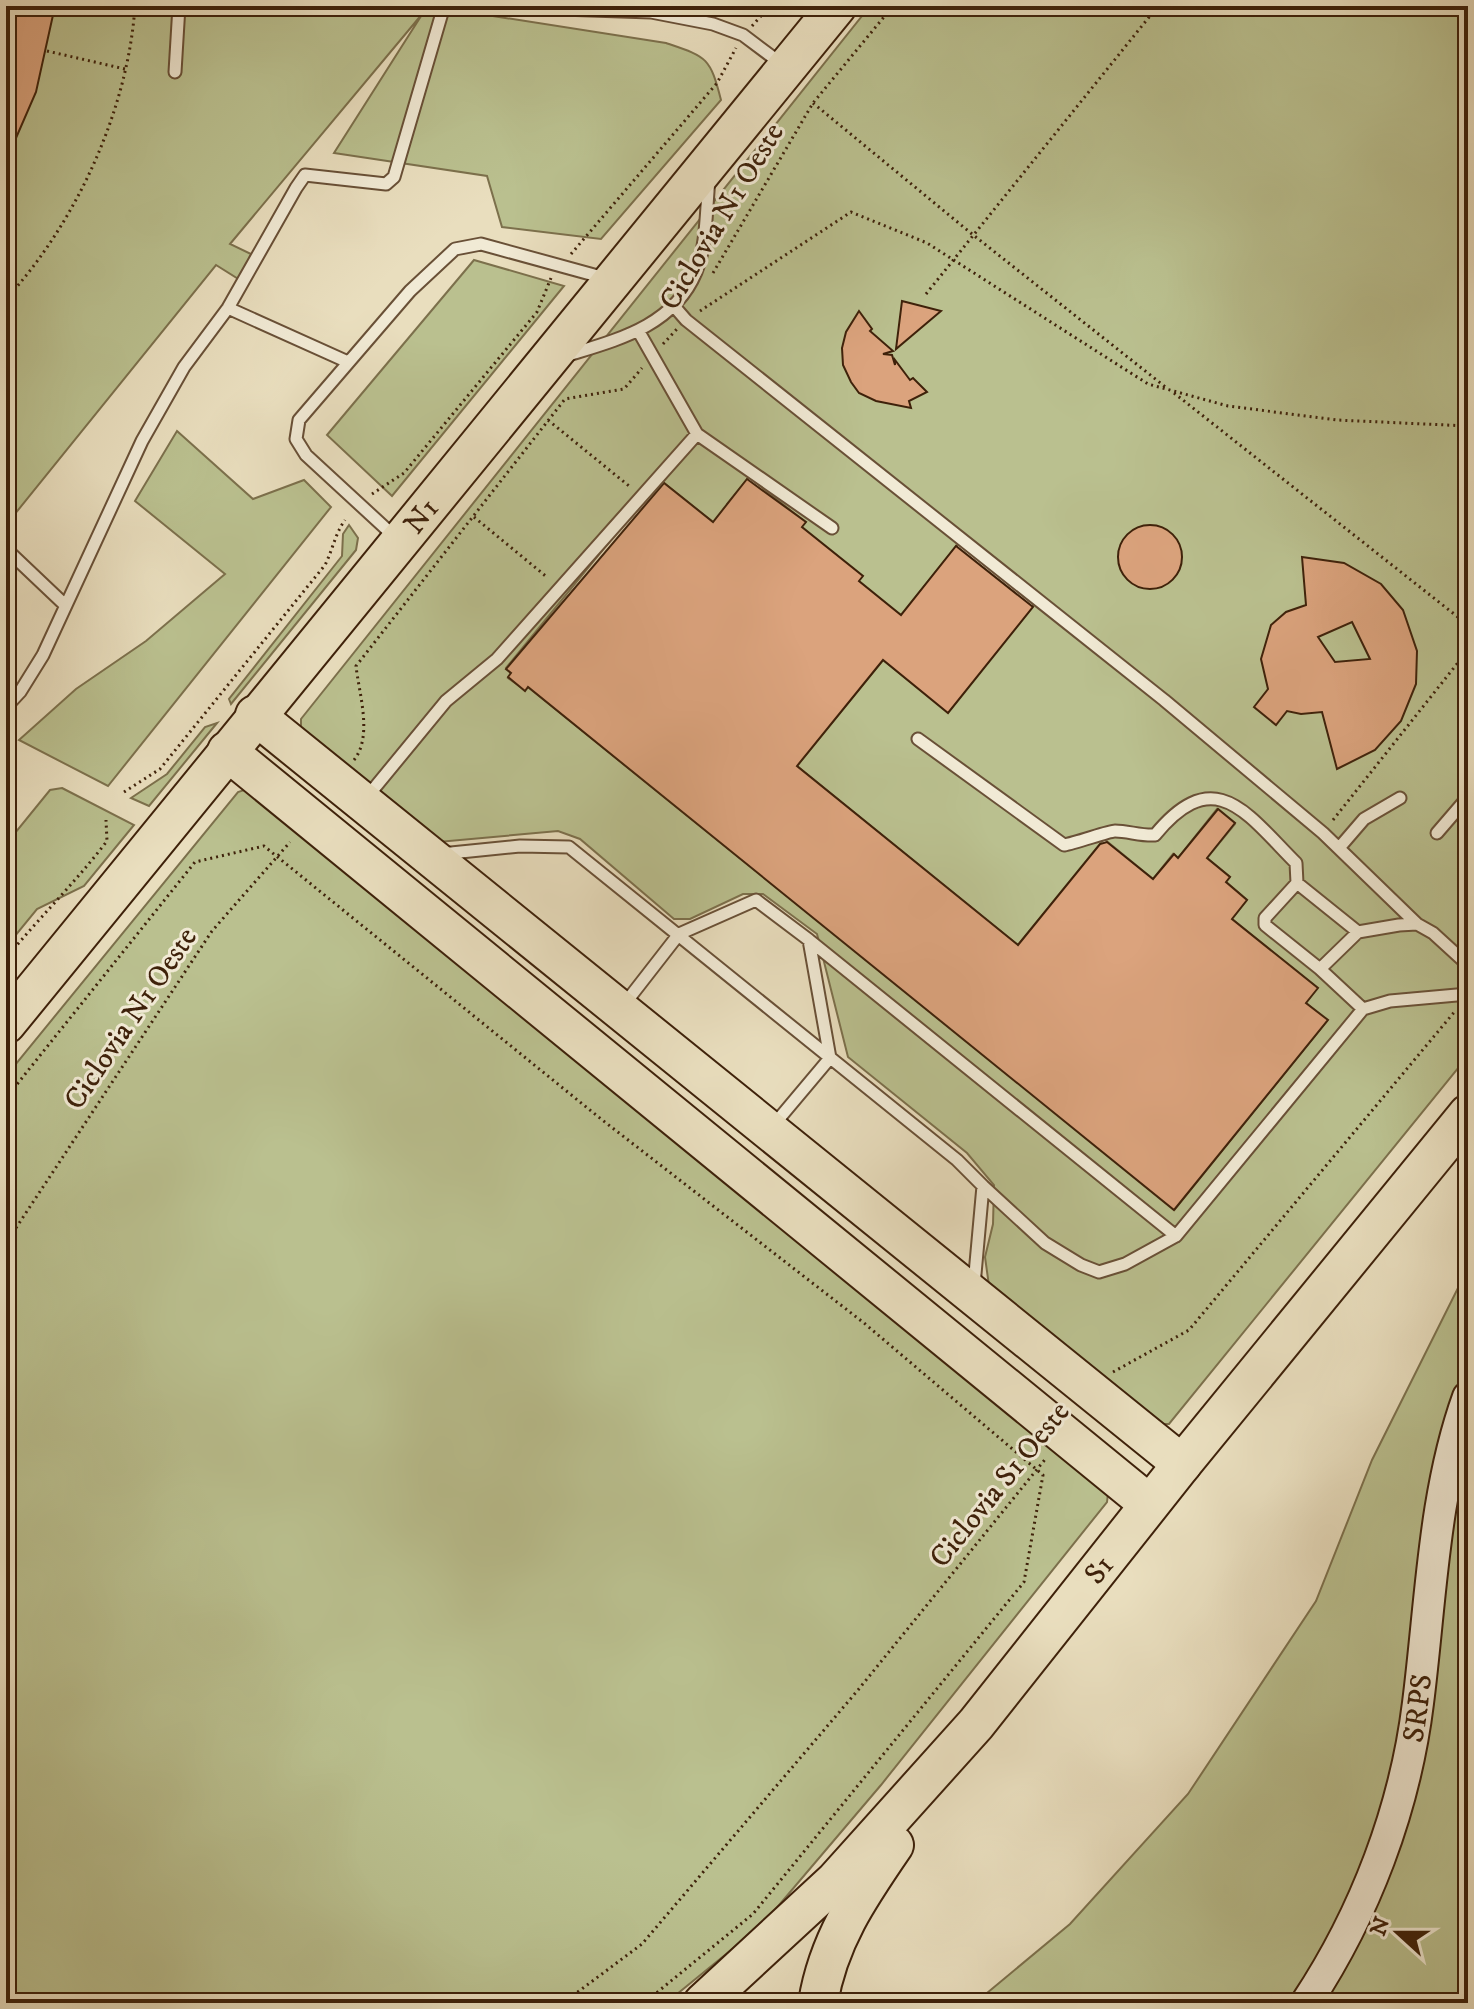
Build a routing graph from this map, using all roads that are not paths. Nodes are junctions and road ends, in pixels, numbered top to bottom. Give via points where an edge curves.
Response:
1 (179, 6) edge
2 (444, 6) edge
3 (469, 6) edge
4 (837, 6) edge
5 (652, 9) edge
6 (787, 68) junction
7 (175, 72) dead end
8 (712, 159) junction
9 (614, 280) junction
10 (673, 305) junction
11 (228, 308) junction
12 (639, 332) junction
13 (348, 362) junction
14 (547, 362) junction
15 (697, 434) junction
16 (832, 528) dead end
17 (399, 541) junction
18 (6, 549) edge
19 (64, 604) junction
20 (6, 707) edge
21 (255, 715) junction
22 (918, 739) dead end
23 (227, 751) junction
24 (1468, 797) edge
25 (1400, 798) dead end
26 (363, 803) junction
27 (1437, 833) dead end
28 (334, 838) junction
29 (1339, 848) junction
30 (429, 855) junction
31 (1297, 883) junction
32 (1417, 924) junction
33 (1358, 932) junction
34 (679, 934) junction
35 (809, 940) junction
36 (1468, 965) edge
37 (1320, 969) junction
38 (1468, 994) edge
39 (1363, 1009) junction
40 (627, 1013) junction
41 (6, 1024) edge
42 (830, 1058) junction
43 (1468, 1114) edge
44 (769, 1130) junction
45 (983, 1186) junction
46 (1176, 1236) junction
47 (972, 1294) junction
48 (1065, 1369) junction
49 (1468, 1397) edge
50 (1034, 1409) junction
51 (1182, 1464) junction
52 (1149, 1504) junction
53 (976, 1724) junction
54 (703, 2003) edge
55 (818, 2003) edge
56 (1306, 2003) edge

1 - 7 lane
2 - 11 lane via 394,177 386,184 305,175
3 - 5 lane
4 - 6 highway, N1
5 - 6 lane via 743,35
6 - 8 highway, N1
8 - 9 highway, N1
8 - 10 lane via 696,272
9 - 13 lane via 481,244 455,249
9 - 14 highway, N1
10 - 12 lane
10 - 29 lane
11 - 13 lane
11 - 19 lane via 184,367 142,441
12 - 14 lane
12 - 15 lane
13 - 17 lane via 299,420 296,439 306,455
14 - 17 highway, N1
15 - 16 lane
15 - 26 lane via 497,659 446,701
17 - 21 highway, N1
18 - 19 lane
19 - 20 lane via 43,655
21 - 23 highway, N1
21 - 26 highway
22 - 31 lane via 1064,845 1113,831 1155,835 1171,815 1209,796 1221,798 1242,810 1296,863
23 - 28 highway
23 - 41 highway, N1
24 - 27 lane
25 - 29 lane via 1364,819
26 - 28 highway
26 - 30 highway
28 - 50 highway
29 - 32 lane
30 - 34 lane via 569,847
30 - 40 highway
31 - 33 lane
31 - 37 lane via 1267,913 1265,925
32 - 33 lane
32 - 36 lane
33 - 37 lane
34 - 35 lane via 756,900
34 - 40 lane via 630,997
34 - 42 lane
35 - 42 lane
35 - 46 lane
37 - 39 lane
38 - 39 lane via 1390,1001
39 - 46 lane
40 - 44 highway
42 - 44 lane
42 - 45 lane
43 - 51 highway, S1
44 - 47 highway
45 - 46 lane via 1045,1243 1099,1272
45 - 47 lane
47 - 48 highway
48 - 50 highway
48 - 51 highway
49 - 56 main road, SRPS via 1444,1499 1406,1775 1384,1847 1353,1919
50 - 52 highway
51 - 52 highway, S1
52 - 53 highway, S1
53 - 54 highway, S1 via 835,1881
53 - 55 highway via 850,1909 829,1952

